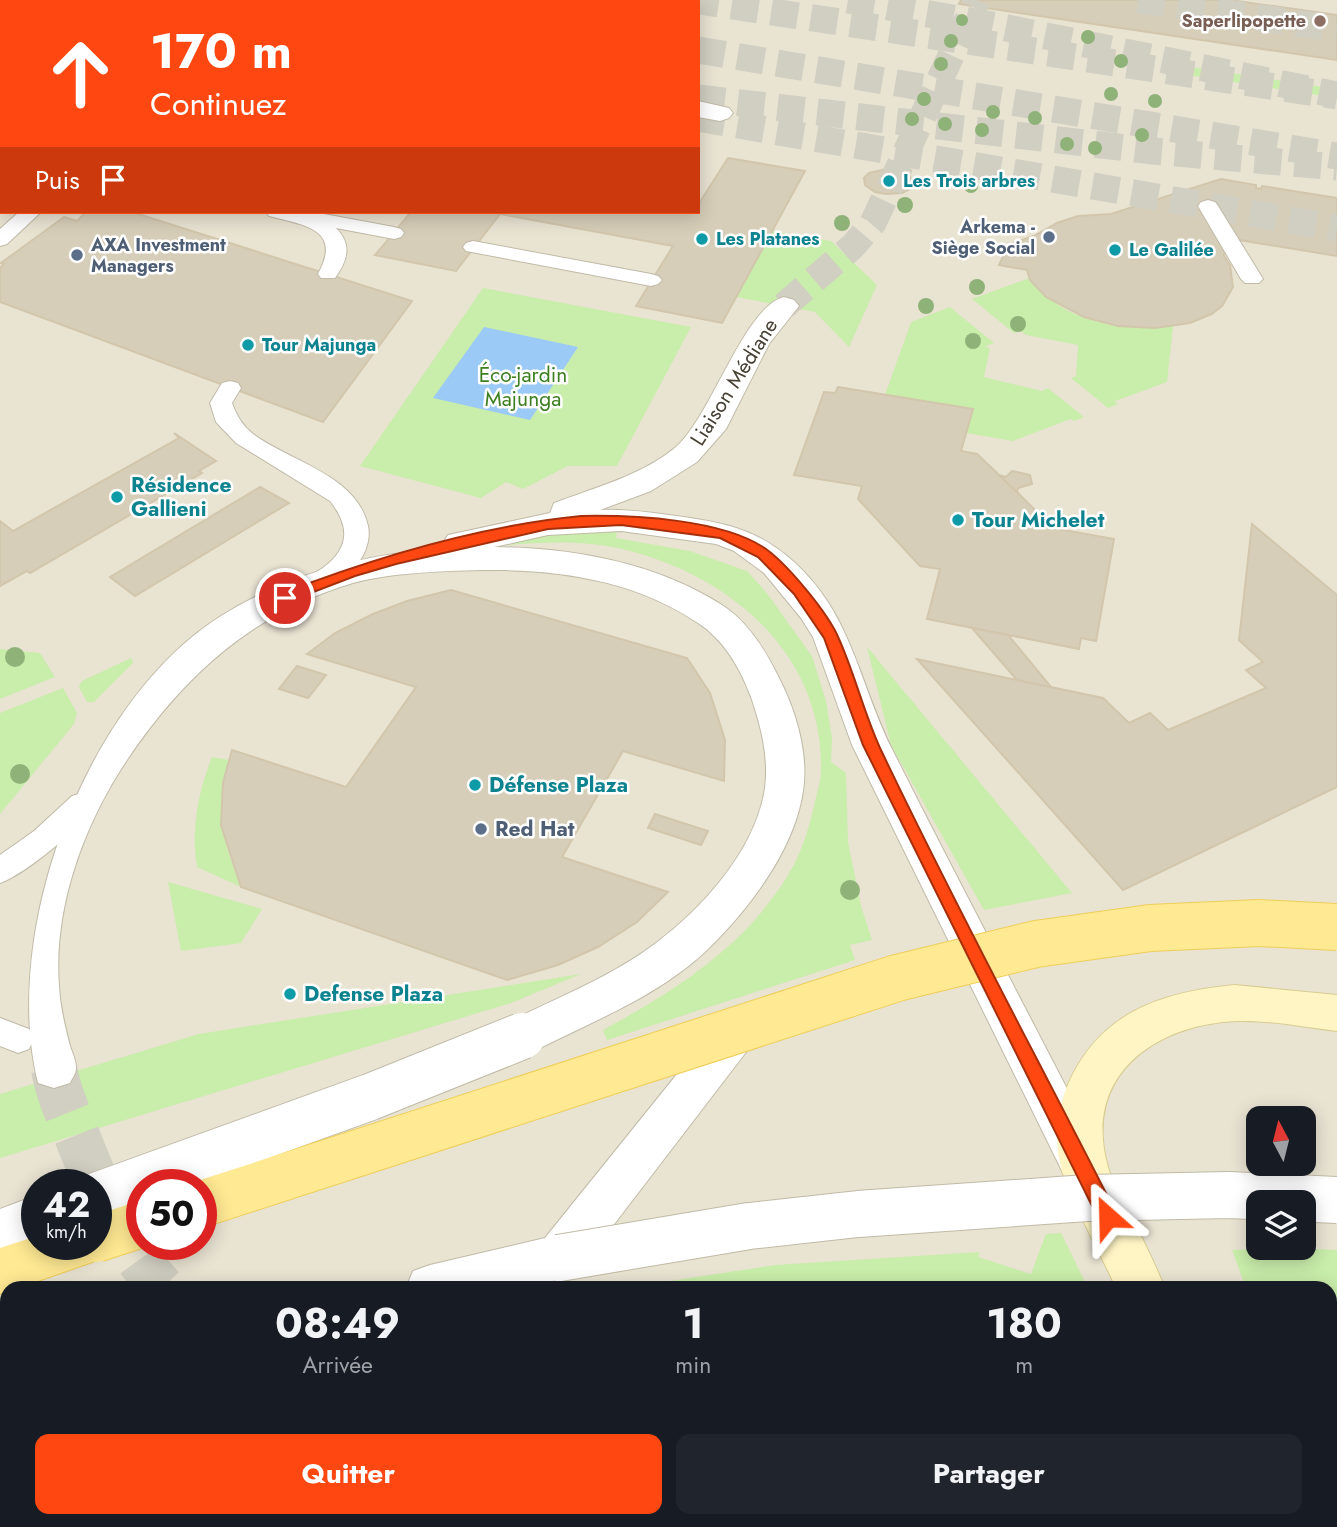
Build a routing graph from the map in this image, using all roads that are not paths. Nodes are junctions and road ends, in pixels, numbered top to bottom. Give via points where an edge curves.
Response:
1 (1208, 206) dead end
2 (29, 214) edge
3 (288, 214) edge
4 (290, 214) edge
5 (394, 233) dead end
6 (0, 240) edge
7 (473, 247) dead end
8 (328, 274) dead end
9 (1252, 279) dead end
10 (651, 281) dead end
11 (784, 306) tunnel mouth
12 (230, 388) dead end
13 (490, 535) junction
14 (349, 572) junction
15 (311, 587) junction
16 (82, 804) junction
17 (0, 871) edge
18 (1337, 927) edge
19 (1337, 1013) edge
20 (738, 1030) junction
21 (54, 1069) tunnel mouth
22 (1085, 1170) junction
23 (112, 1190) edge
24 (217, 1199) edge
25 (1337, 1200) edge
26 (21, 1223) edge
27 (0, 1231) edge
28 (559, 1258) junction
29 (33, 1260) edge
30 (0, 1271) edge
31 (460, 1281) edge
32 (1139, 1281) edge

1 - 9 lane
2 - 6 lane
3 - 8 lane via 319,224 336,239 338,256
4 - 5 lane
7 - 10 lane
11 - 13 street, Liaison Médiane via 755,342 710,429 686,455 616,493
12 - 15 lane via 221,403 229,426 337,494 353,512 358,530 351,555
13 - 14 street
13 - 22 street via 581,521 660,524 736,538 782,572 831,637 871,745
14 - 15 street
14 - 23 street, bridge via 446,560 510,558 567,564 650,582 715,617 743,646 777,716 785,754 784,793 766,841 747,875 687,944 604,995 522,1036 370,1097
15 - 16 street via 221,632 175,670 102,765
16 - 17 lane
16 - 21 street via 48,890 38,941 37,981
18 - 20 main road, bridge via 1259,923 1150,928 1035,944 897,978
19 - 22 main road via 1234,1003 1154,1020 1102,1059 1086,1088 1079,1129
20 - 24 main road, bridge
20 - 28 street
22 - 32 main road
25 - 28 street, bridge via 1229,1195 1087,1198 872,1213 749,1226
26 - 27 street
28 - 31 street
29 - 30 main road

